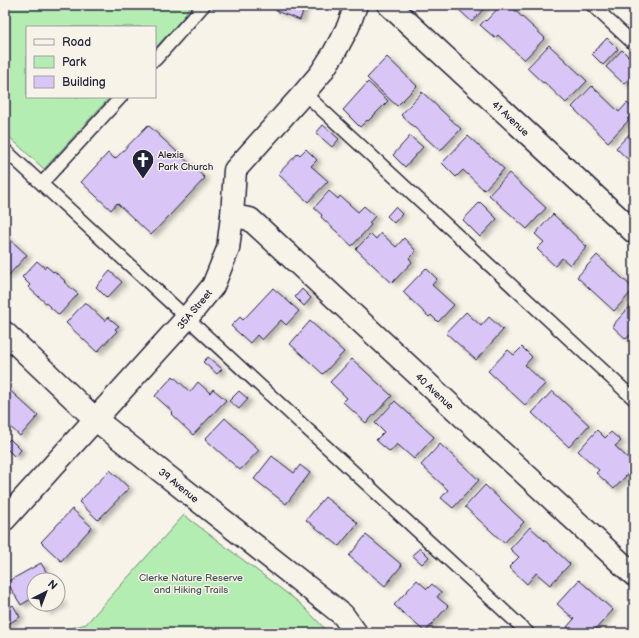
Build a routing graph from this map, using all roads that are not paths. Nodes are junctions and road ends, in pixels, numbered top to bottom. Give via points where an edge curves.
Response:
1 (204, 5) edge
2 (356, 5) edge
3 (389, 5) edge
4 (592, 5) edge
5 (634, 44) edge
6 (156, 59) edge
7 (304, 93) junction
8 (120, 98) edge
9 (5, 150) edge
10 (42, 183) junction
11 (232, 216) junction
12 (634, 232) edge
13 (188, 318) junction
14 (5, 334) edge
15 (634, 399) edge
16 (95, 419) junction
17 (5, 519) edge
18 (634, 575) edge
19 (356, 633) edge
20 (528, 633) edge

1 - 6 lane
2 - 7 street, 35A Street via 334,53
3 - 12 street, 41 Avenue
4 - 5 lane
7 - 11 street, 35A Street via 235,170
7 - 15 lane
8 - 10 lane
9 - 10 lane
10 - 13 lane
11 - 13 street, 35A Street via 228,249 213,286
11 - 18 street, 40 Avenue via 250,219
13 - 16 street, 35A Street
13 - 20 lane
14 - 16 street, 39 Avenue
16 - 17 street, 35A Street
16 - 19 street, 39 Avenue via 343,615

